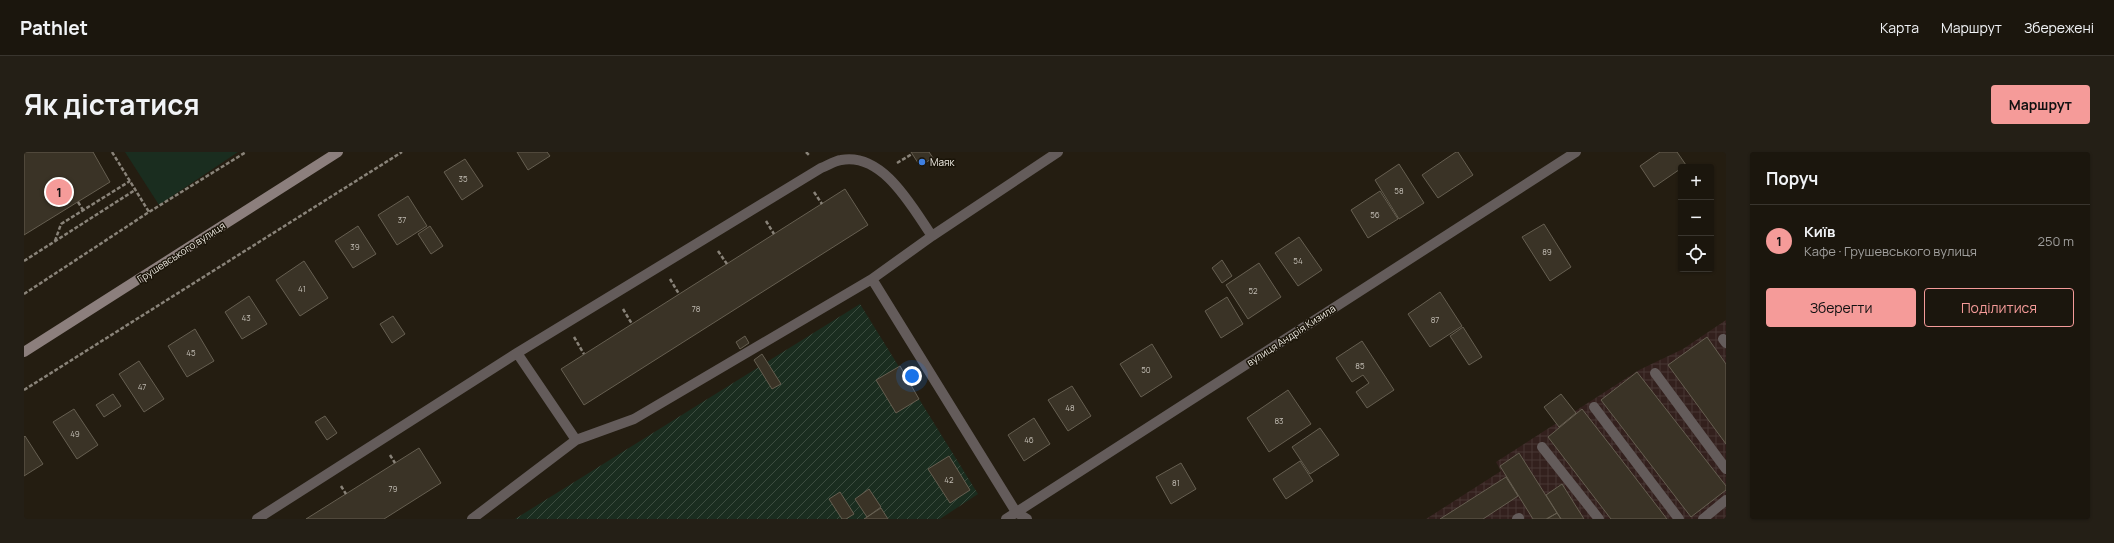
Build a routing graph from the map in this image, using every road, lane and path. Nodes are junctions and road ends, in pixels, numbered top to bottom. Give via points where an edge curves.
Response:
1 (112, 152) edge
2 (246, 152) edge
3 (338, 152) edge
4 (402, 152) edge
5 (1058, 152) edge
6 (1576, 152) edge
7 (130, 181) junction
8 (135, 190) junction
9 (78, 202) dead end
10 (83, 210) junction
11 (149, 212) junction
12 (932, 236) junction
13 (55, 241) junction
14 (24, 261) edge
15 (872, 279) junction
16 (24, 294) edge
17 (24, 352) edge
18 (517, 353) junction
19 (1655, 373) dead end
20 (24, 390) edge
21 (1594, 407) dead end
22 (576, 440) junction
23 (1542, 447) dead end
24 (1726, 469) edge
25 (1726, 500) edge
26 (1016, 512) junction
27 (257, 519) edge
28 (472, 519) edge
29 (1006, 519) edge
30 (1027, 519) edge
31 (1599, 519) edge
32 (1679, 519) edge
33 (1702, 519) edge

1 - 7 path
2 - 11 path
3 - 17 street, Грушевського вулиця
4 - 20 path
5 - 12 street
6 - 26 street, вулиця Андрія Кизила
7 - 8 path
7 - 10 path
8 - 11 path
8 - 13 path
9 - 10 path
10 - 13 path via 61,224
11 - 16 path
12 - 15 street
12 - 18 street via 901,189 883,172 859,160 840,160 821,168
13 - 14 path
15 - 22 street via 634,419
15 - 26 street
18 - 22 street
18 - 27 street
19 - 24 street
21 - 32 street
22 - 28 street
23 - 31 street
25 - 33 street
26 - 29 street, вулиця Андрія Кизила
26 - 30 street

